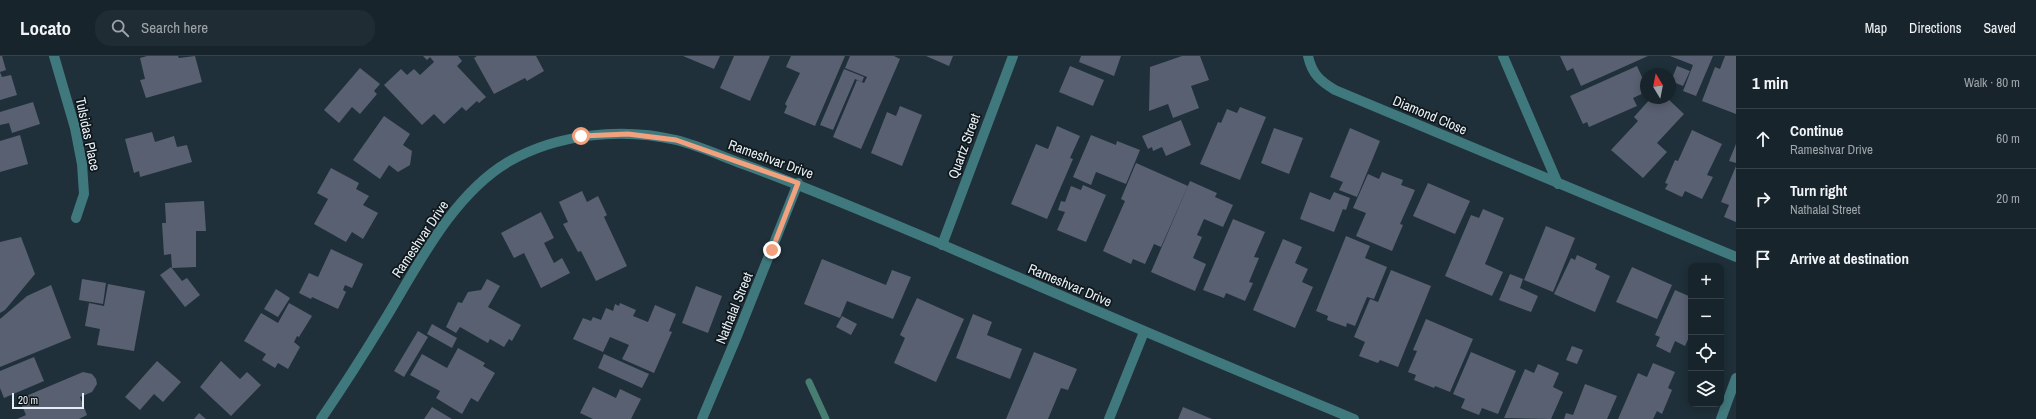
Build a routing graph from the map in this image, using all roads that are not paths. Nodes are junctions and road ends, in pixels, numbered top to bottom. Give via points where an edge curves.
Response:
1 (54, 56) edge
2 (1012, 56) edge
3 (1308, 56) edge
4 (1503, 56) edge
5 (798, 183) junction
6 (1558, 184) junction
7 (76, 218) dead end
8 (942, 245) junction
9 (1736, 257) edge
10 (1144, 332) junction
11 (1736, 378) edge
12 (320, 419) edge
13 (702, 419) edge
14 (1109, 419) edge
15 (1354, 419) edge
16 (1721, 419) edge

1 - 7 street, Tulsidas Place via 82,164 84,194
2 - 8 street, Quartz Street
3 - 6 street, Diamond Close via 1314,74 1321,82 1335,90
4 - 6 street
5 - 8 street, Rameshvar Drive
5 - 12 street, Rameshvar Drive via 676,140 628,134 581,136 539,148 507,163 479,186 452,214 426,251 353,372
5 - 13 street, Nathalal Street
6 - 9 street, Diamond Close
8 - 10 street, Rameshvar Drive
10 - 14 street
10 - 15 street, Rameshvar Drive
11 - 16 street

